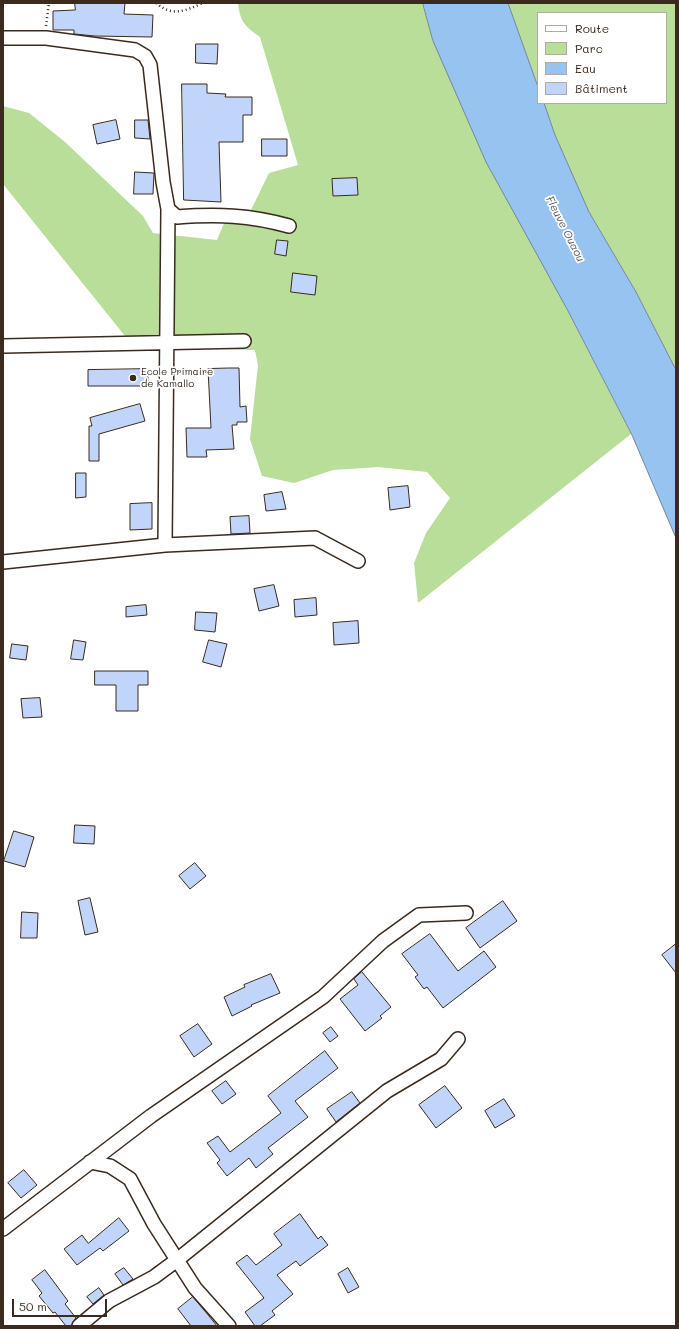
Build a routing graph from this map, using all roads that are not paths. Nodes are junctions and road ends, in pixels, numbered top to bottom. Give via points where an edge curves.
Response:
1 (3, 38) edge
2 (168, 209) junction
3 (289, 226) dead end
4 (244, 341) dead end
5 (168, 342) junction
6 (3, 346) edge
7 (165, 545) junction
8 (358, 561) dead end
9 (3, 562) edge
10 (466, 913) dead end
11 (458, 1039) dead end
12 (90, 1162) junction
13 (3, 1229) edge
14 (178, 1260) junction
15 (79, 1326) edge
16 (229, 1326) edge

1 - 2 street via 46,38 135,50 145,56 150,65
2 - 3 street via 176,217 211,214 239,216 260,218
2 - 5 street
4 - 5 street
5 - 6 street
5 - 7 street
7 - 8 street via 315,538
7 - 9 street
10 - 12 street via 418,916 383,941 323,997 151,1116
11 - 14 street via 441,1059 387,1091
12 - 13 street
12 - 14 street via 110,1166 130,1179 154,1224
14 - 15 street via 154,1277 109,1301
14 - 16 street via 196,1288

